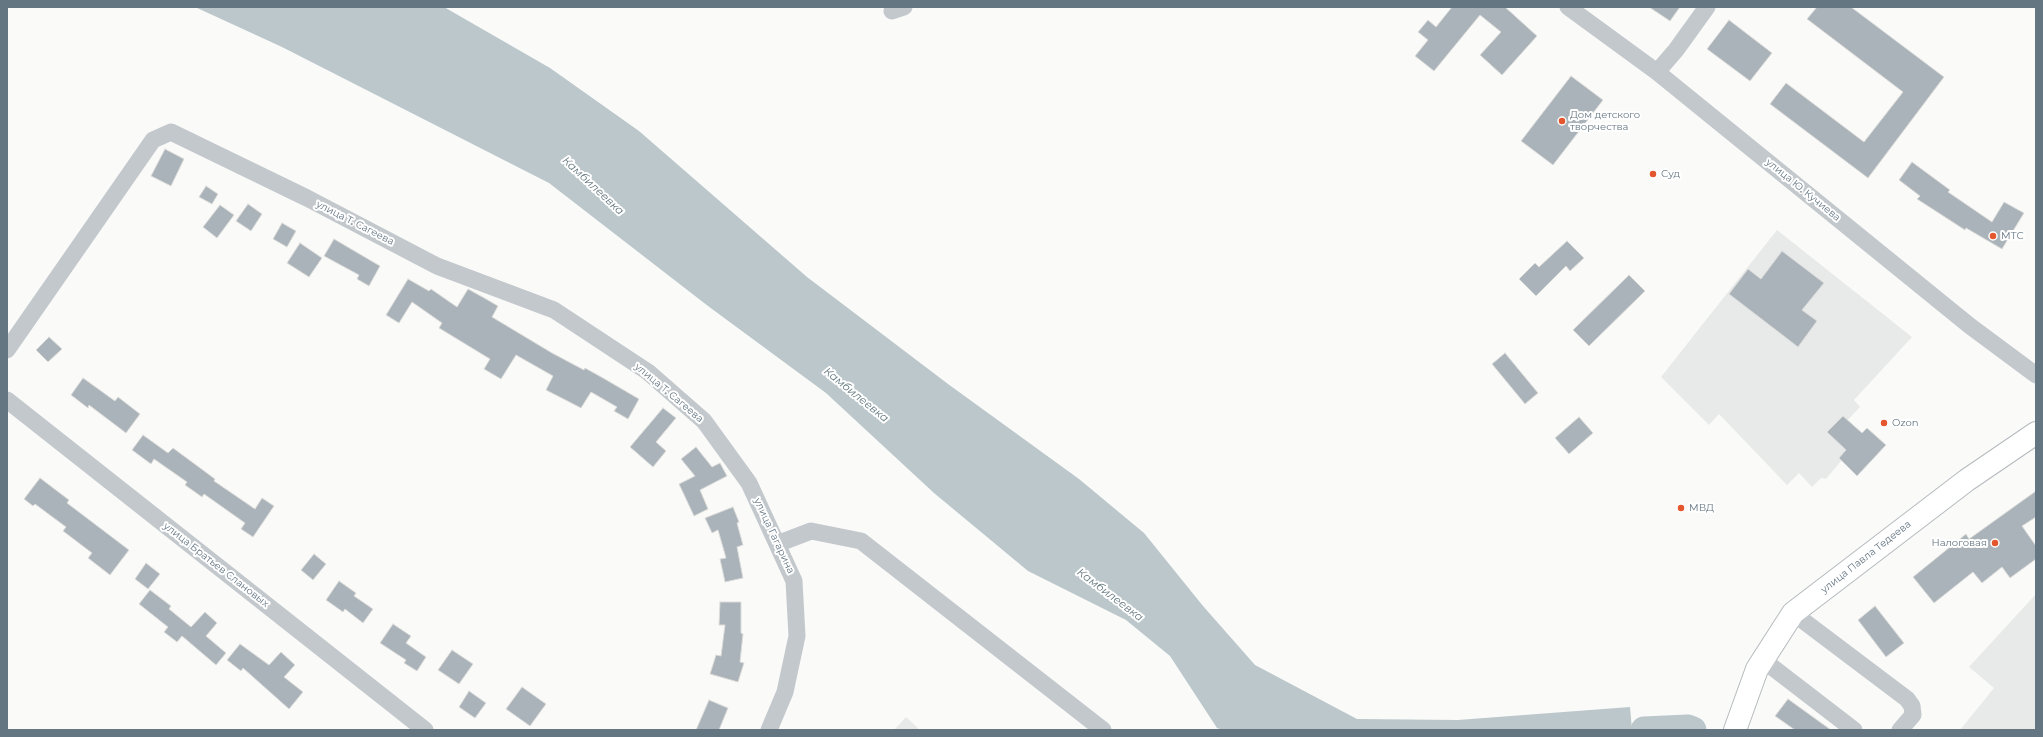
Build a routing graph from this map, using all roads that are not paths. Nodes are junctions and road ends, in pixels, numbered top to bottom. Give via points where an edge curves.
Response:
1 (1568, 7) edge
2 (1707, 7) edge
3 (1658, 72) junction
4 (7, 350) edge
5 (2036, 375) edge
6 (7, 400) edge
7 (2036, 433) edge
8 (749, 483) joint
9 (777, 544) junction
10 (1794, 613) junction
11 (1763, 660) junction
12 (1736, 724) edge
13 (425, 730) edge
14 (769, 730) edge
15 (1104, 730) edge
16 (1854, 730) edge
17 (1900, 730) edge

1 - 3 street, улица Ю. Кучиева
2 - 3 street
3 - 5 street, улица Ю. Кучиева via 1970,326
4 - 8 street, улица Т. Сагеева via 153,140 172,132 308,198 437,266 554,310 648,372 704,421
6 - 13 street, улица Братьев Слановых
7 - 10 main road, улица Павла Тедеева via 1967,480
8 - 9 street, улица Гагарина
9 - 14 street, улица Гагарина via 794,581 797,636 786,692
9 - 15 street via 811,531 861,541
10 - 11 main road, улица Павла Тедеева
10 - 17 street via 1907,699 1912,706 1913,715
11 - 12 main road, улица Павла Тедеева via 1757,669
11 - 16 street

